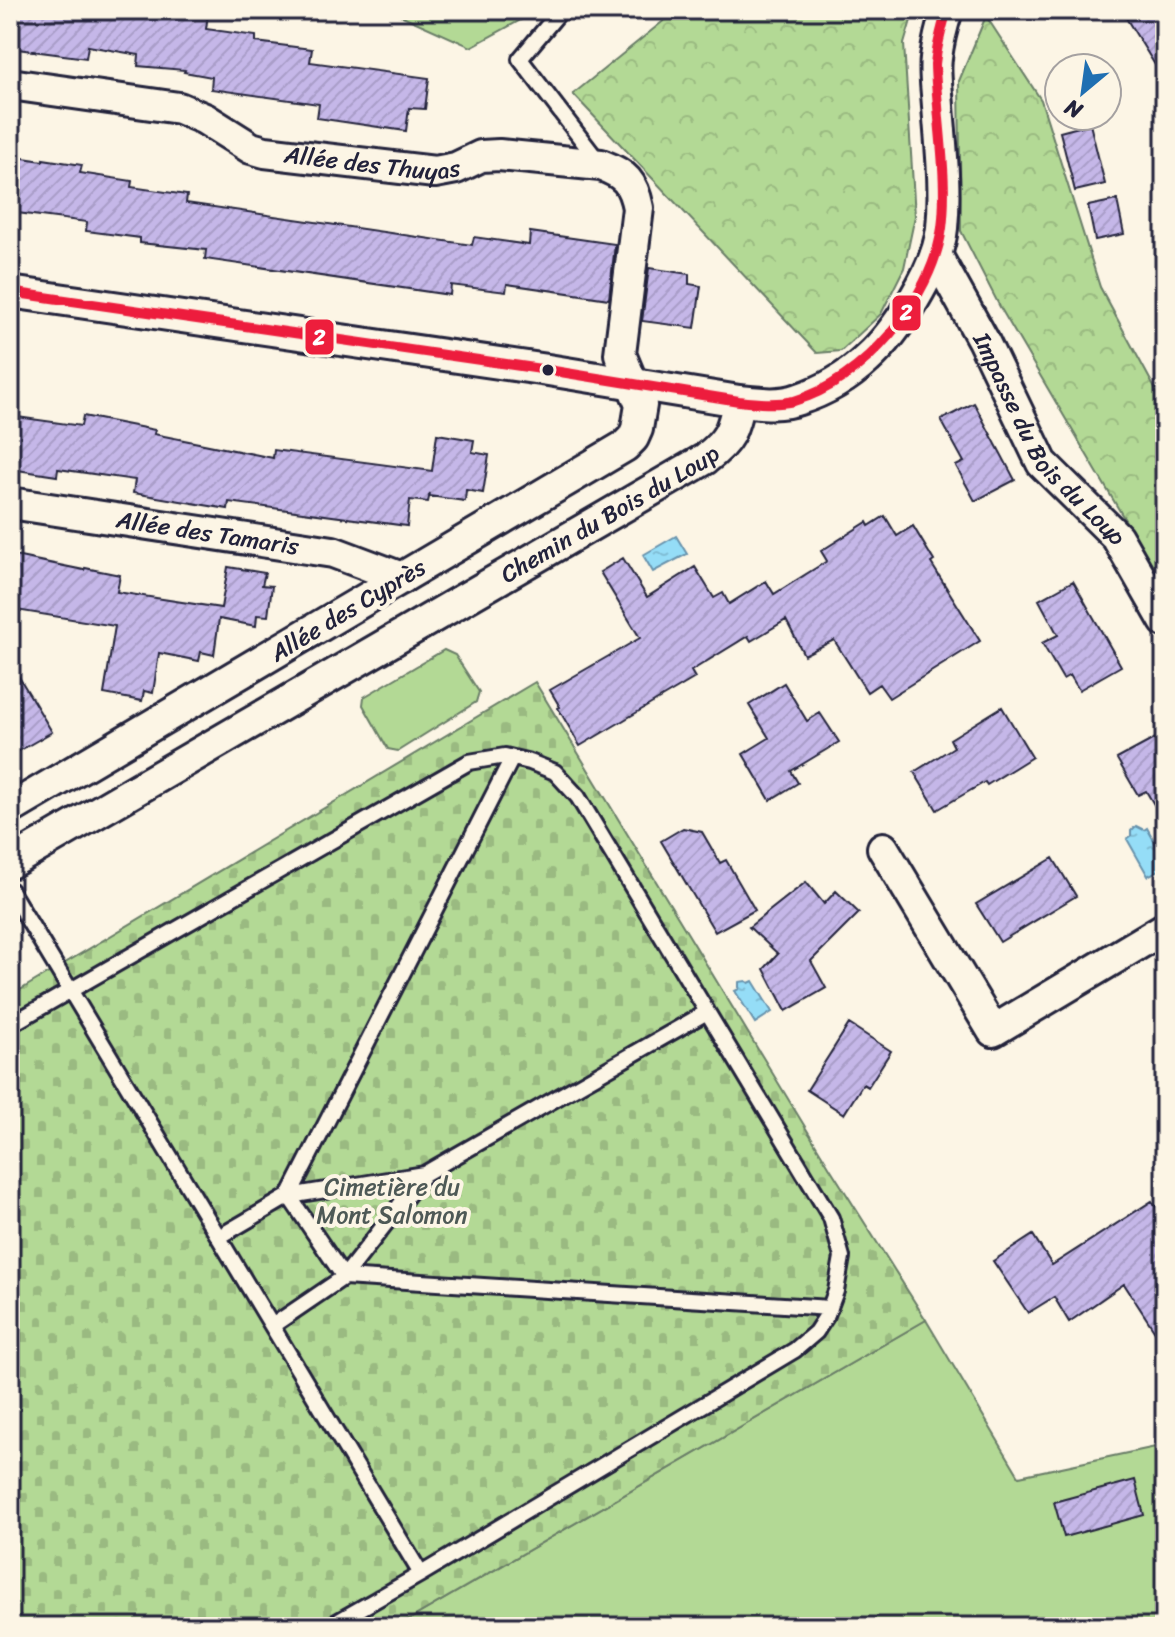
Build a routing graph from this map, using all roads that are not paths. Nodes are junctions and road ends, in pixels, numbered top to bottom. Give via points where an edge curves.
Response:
1 (561, 10) edge
2 (947, 10) edge
3 (10, 84) edge
4 (601, 165) junction
5 (936, 255) junction
6 (10, 292) edge
7 (633, 383) junction
8 (739, 401) junction
9 (10, 503) edge
10 (402, 578) junction
11 (1165, 621) edge
12 (512, 758) junction
13 (10, 809) edge
14 (883, 848) dead end
15 (10, 863) edge
16 (10, 890) edge
17 (1165, 928) edge
18 (71, 989) junction
19 (707, 1012) junction
20 (10, 1025) edge
21 (424, 1174) junction
22 (289, 1196) junction
23 (219, 1237) junction
24 (344, 1277) junction
25 (830, 1308) junction
26 (272, 1326) junction
27 (421, 1574) junction
28 (328, 1627) edge

1 - 4 lane via 520,59
2 - 5 street via 936,60 942,171 942,230
3 - 4 street, Allée des Thuyas via 179,108 265,152 435,172 499,155
4 - 7 street via 628,179 638,208 620,354
5 - 8 street via 892,330 843,378 797,401
5 - 11 street, Impasse du Bois du Loup via 1042,463 1117,537
6 - 7 street
7 - 8 street
7 - 10 street, Allée des Cyprès via 641,415 625,446
8 - 15 street, Chemin du Bois du Loup via 729,436 705,459
9 - 10 street, Allée des Tamaris via 333,552
10 - 13 street, Allée des Cyprès
12 - 18 lane via 469,762
12 - 19 lane via 555,772 578,797
12 - 22 lane
14 - 17 street via 993,1031
16 - 18 lane
18 - 20 lane
18 - 23 lane
19 - 21 lane
19 - 25 lane via 831,1218 842,1257
21 - 22 lane
21 - 24 lane
22 - 23 lane
22 - 24 lane
23 - 26 lane
24 - 25 lane
24 - 26 lane
25 - 27 lane via 816,1332 795,1350
26 - 27 lane
27 - 28 lane

